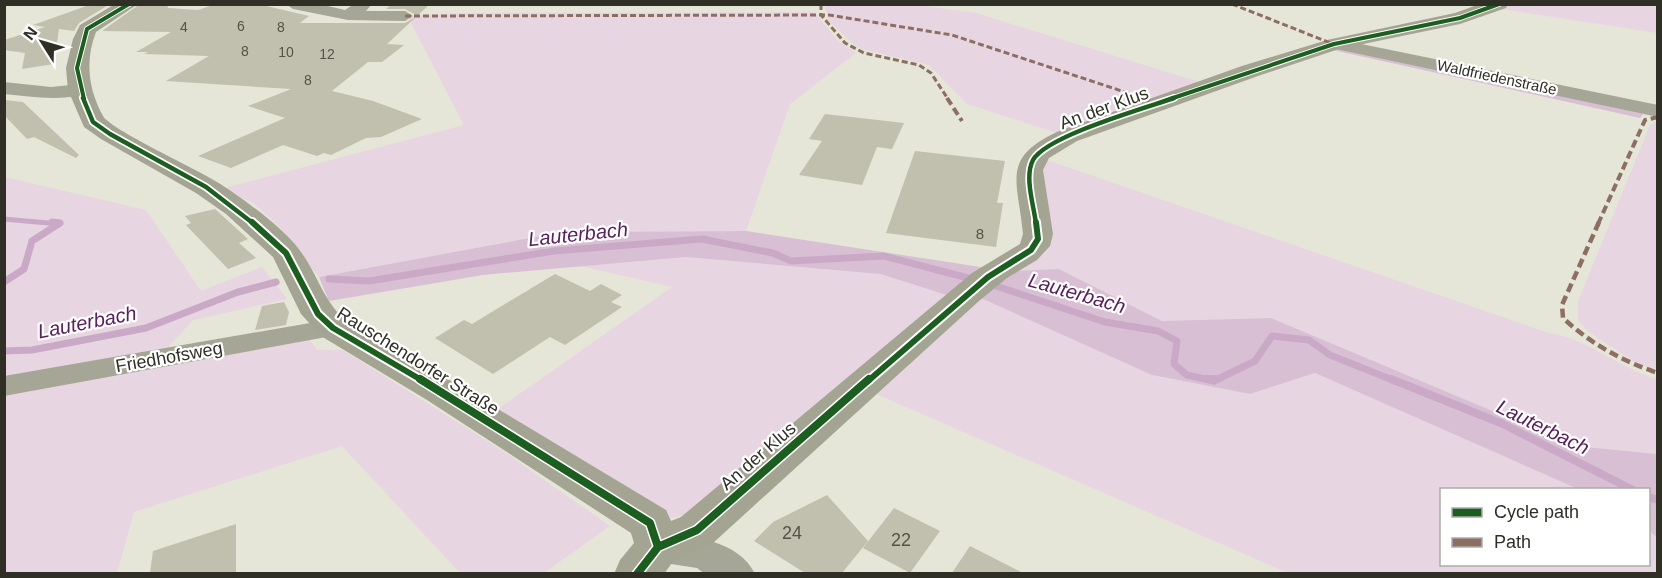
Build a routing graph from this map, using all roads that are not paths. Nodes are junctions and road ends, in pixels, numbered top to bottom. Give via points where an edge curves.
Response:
1 (129, 4) edge
2 (293, 4) edge
3 (365, 4) edge
4 (1499, 4) edge
5 (348, 15) junction
6 (405, 16) dead end
7 (1337, 44) junction
8 (4, 88) edge
9 (80, 90) junction
10 (1658, 111) edge
11 (333, 328) junction
12 (4, 386) edge
13 (647, 560) edge
14 (736, 573) edge

1 - 9 street, Rauschendorfer Straße via 87,29 77,68
2 - 5 street
3 - 5 street
4 - 7 street, An der Klus via 1460,18
5 - 6 street
7 - 10 street, Waldfriedenstraße
7 - 13 street, An der Klus via 1240,75 1042,148 1031,164 1029,180 1038,240 1030,250 967,294 697,530
8 - 9 street via 51,93
9 - 11 street, Rauschendorfer Straße via 93,122 206,187 286,253 318,314
11 - 12 street, Friedhofsweg
11 - 13 street, Rauschendorfer Straße via 650,523
13 - 14 street via 706,554

